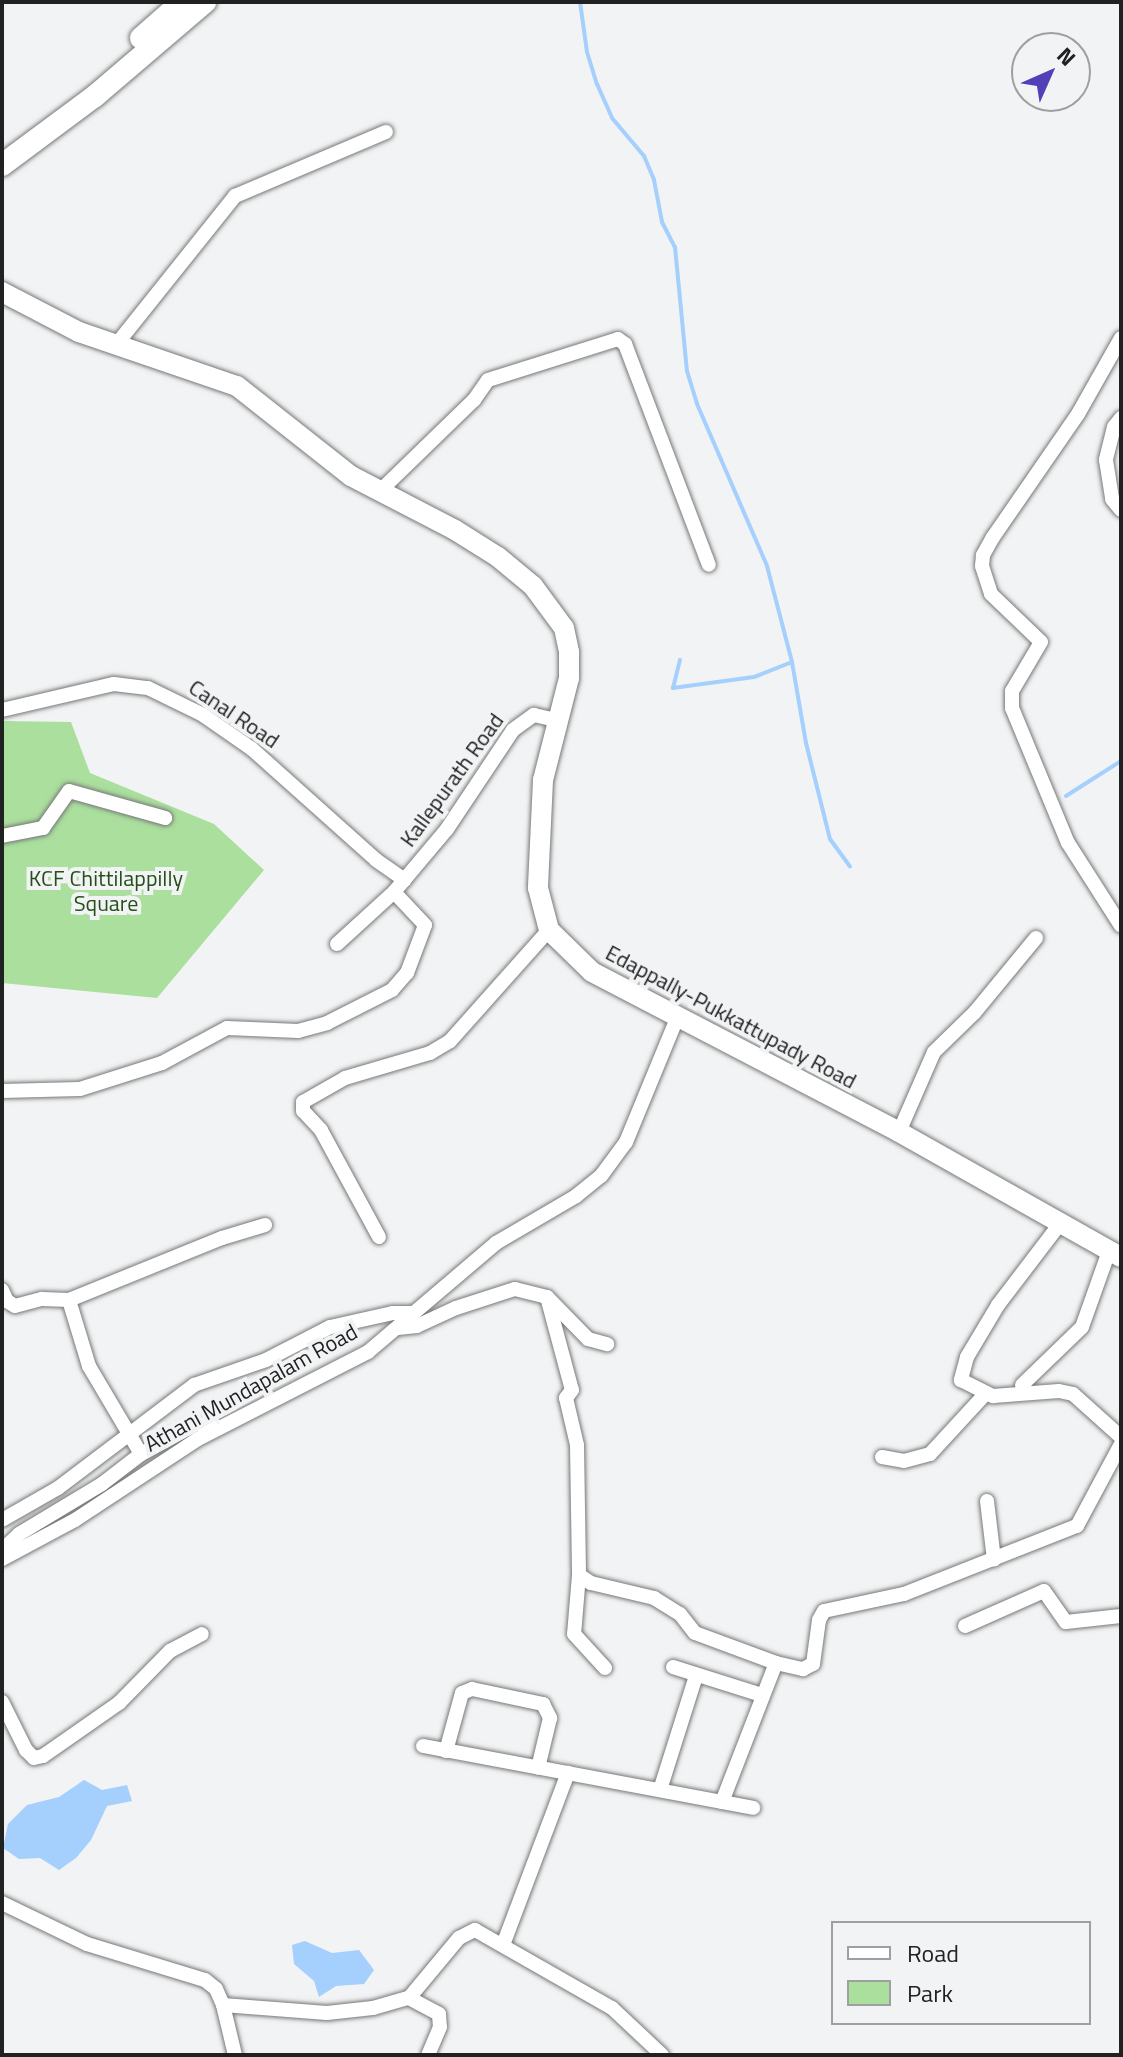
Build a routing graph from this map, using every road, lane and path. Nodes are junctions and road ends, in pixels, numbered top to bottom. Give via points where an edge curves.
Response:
1 (182, 2) edge
2 (205, 2) edge
3 (386, 132) dead end
4 (2, 148) edge
5 (2, 165) edge
6 (2, 292) edge
7 (1121, 338) edge
8 (116, 345) junction
9 (1121, 418) edge
10 (380, 491) junction
11 (1121, 510) edge
12 (709, 565) dead end
13 (2, 710) edge
14 (556, 720) junction
15 (165, 818) dead end
16 (2, 836) edge
17 (405, 880) junction
18 (394, 892) junction
19 (1121, 926) edge
20 (549, 930) junction
21 (1036, 938) dead end
22 (337, 944) dead end
23 (677, 1018) junction
24 (2, 1091) edge
25 (899, 1132) junction
26 (265, 1225) dead end
27 (1059, 1225) junction
28 (379, 1237) dead end
29 (1115, 1254) edge
30 (2, 1290) edge
31 (547, 1297) junction
32 (69, 1300) junction
33 (411, 1313) junction
34 (398, 1328) junction
35 (607, 1344) dead end
36 (1022, 1385) dead end
37 (986, 1393) junction
38 (220, 1427) junction
39 (130, 1433) junction
40 (1121, 1437) edge
41 (1121, 1444) edge
42 (141, 1454) junction
43 (882, 1457) dead end
44 (987, 1501) dead end
45 (2, 1520) edge
46 (2, 1550) edge
47 (2, 1559) edge
48 (994, 1560) junction
49 (579, 1575) junction
50 (1121, 1616) edge
51 (965, 1626) dead end
52 (202, 1634) dead end
53 (776, 1663) junction
54 (673, 1667) dead end
55 (605, 1668) dead end
56 (696, 1676) junction
57 (762, 1695) junction
58 (2, 1702) edge
59 (423, 1746) dead end
60 (446, 1751) junction
61 (538, 1768) junction
62 (568, 1773) junction
63 (660, 1790) junction
64 (722, 1802) junction
65 (753, 1808) dead end
66 (2, 1903) edge
67 (503, 1945) junction
68 (409, 1998) junction
69 (223, 2005) junction
70 (235, 2055) edge
71 (428, 2055) edge
72 (662, 2055) edge

1 - 4 main road
2 - 5 main road via 95,96
3 - 8 street via 235,196
6 - 8 main road
7 - 19 street via 1078,414 993,537 982,566 991,594 1041,642 1012,691 1012,708 1068,843
8 - 10 main road via 237,386 351,476
9 - 11 street via 1106,460 1112,499
10 - 12 street via 488,380 618,339 625,344
10 - 14 main road via 498,557 550,606 564,628 569,652 569,678
13 - 17 street, Canal Road via 114,684 148,688 203,715 252,749
14 - 17 street, Kallepurath Road via 534,715 513,730 447,829
14 - 20 main road via 543,780 539,837 538,888
15 - 16 street via 69,791 43,828
17 - 18 street, Kallepurath Road
18 - 22 street, Kallepurath Road
18 - 24 street via 425,925 407,973 367,1005 298,1031 227,1028 162,1063 80,1089
20 - 23 main road, Edappally-Pukkattupady Road via 592,972
20 - 28 street via 450,1041 430,1053 345,1078 303,1102 303,1111 321,1130
21 - 25 street via 934,1052
23 - 25 main road, Edappally-Pukkattupady Road
23 - 33 street, Athani Mundapalam Road via 626,1142 601,1176 496,1243
25 - 27 main road, Edappally-Pukkattupady Road
26 - 32 street
27 - 29 main road, Edappally-Pukkattupady Road
27 - 37 street via 998,1305 963,1367 961,1380
29 - 36 street via 1082,1327
30 - 32 street via 15,1306
31 - 34 street via 515,1289 498,1292 417,1326
31 - 35 street via 588,1339
31 - 49 street via 572,1390 566,1398 577,1445
32 - 39 street via 89,1366
33 - 34 street, Athani Mundapalam Road
33 - 39 street via 315,1333 266,1360 194,1385
34 - 38 street, Athani Mundapalam Road via 338,1370
37 - 40 street via 1073,1394
37 - 43 street via 930,1454 904,1461
38 - 42 street via 196,1424
38 - 47 street, Athani Mundapalam Road via 75,1520
39 - 42 street
39 - 45 street via 58,1488
41 - 48 street via 1077,1526
42 - 46 street
44 - 48 street
48 - 53 street via 904,1594 824,1611 813,1664 803,1669
49 - 53 street via 591,1583 654,1598 680,1614 695,1633
49 - 55 street via 574,1634
50 - 51 street via 1066,1622 1044,1591
52 - 58 street via 174,1647 119,1703 43,1756 34,1758 26,1750
53 - 57 street
54 - 56 street
56 - 57 street
56 - 63 street
57 - 64 street
59 - 60 street
60 - 61 street
60 - 61 street via 462,1693 472,1689 543,1704 550,1718
61 - 62 street
62 - 63 street
62 - 67 street
63 - 64 street
64 - 65 street
66 - 69 street via 87,1944 195,1975 216,1989
67 - 68 street via 475,1930 466,1932
67 - 72 street via 612,2008
68 - 69 street via 349,2013
68 - 71 street via 439,2014 440,2027
69 - 70 street

